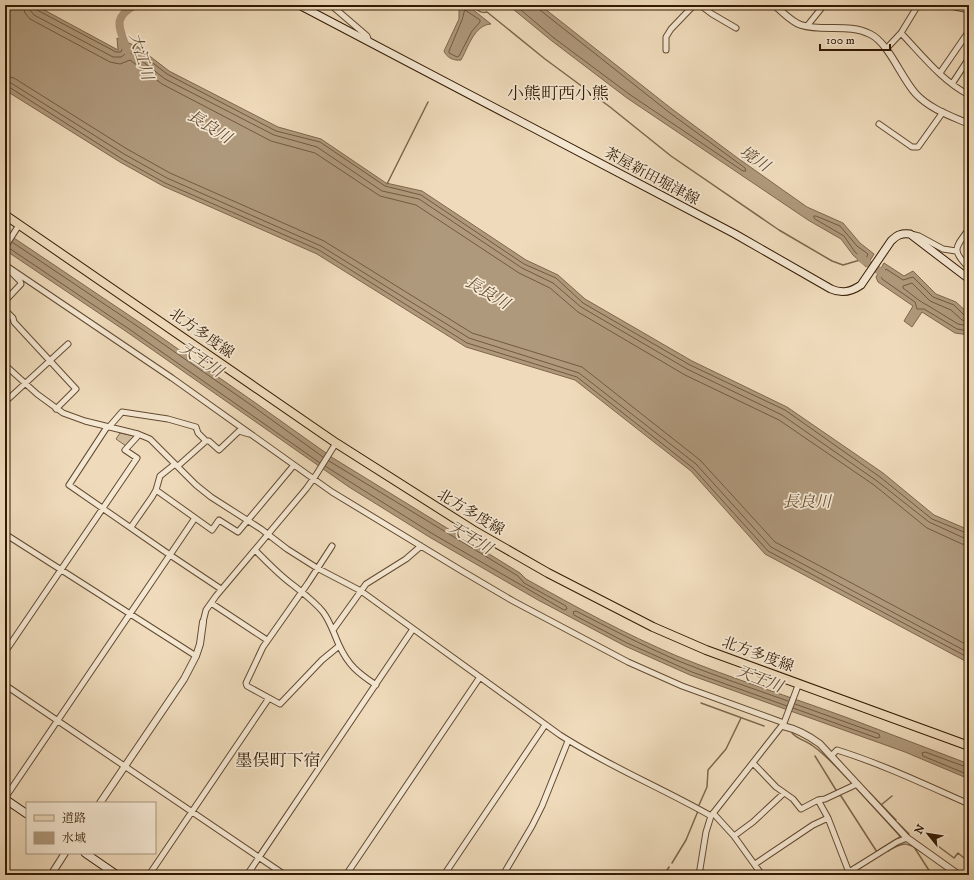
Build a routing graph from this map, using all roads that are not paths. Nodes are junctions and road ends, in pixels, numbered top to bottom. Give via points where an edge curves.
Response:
1 (299, 5) edge
2 (331, 5) edge
3 (694, 5) edge
4 (700, 5) edge
5 (774, 5) edge
6 (824, 5) edge
7 (918, 5) edge
8 (946, 5) edge
9 (957, 6) edge
10 (969, 10) edge
11 (807, 26) junction
12 (736, 28) dead end
13 (969, 31) edge
14 (901, 33) junction
15 (369, 42) junction
16 (886, 49) junction
17 (666, 50) dead end
18 (969, 58) edge
19 (940, 73) junction
20 (952, 84) junction
21 (969, 95) edge
22 (943, 112) junction
23 (879, 124) dead end
24 (969, 124) edge
25 (5, 215) edge
26 (18, 228) junction
27 (969, 229) edge
28 (910, 234) junction
29 (5, 247) edge
30 (956, 251) junction
31 (5, 265) edge
32 (969, 268) edge
33 (969, 279) edge
34 (5, 301) edge
35 (5, 310) edge
36 (68, 344) dead end
37 (49, 361) junction
38 (5, 365) edge
39 (25, 383) junction
40 (5, 402) edge
41 (56, 409) junction
42 (108, 427) junction
43 (138, 434) junction
44 (252, 434) junction
45 (206, 441) junction
46 (334, 446) junction
47 (176, 465) junction
48 (294, 465) junction
49 (315, 477) junction
50 (156, 490) junction
51 (104, 508) junction
52 (195, 518) junction
53 (247, 520) junction
54 (131, 527) junction
55 (5, 534) edge
56 (268, 534) junction
57 (332, 546) dead end
58 (421, 546) junction
59 (255, 550) junction
60 (170, 555) junction
61 (317, 568) junction
62 (61, 571) junction
63 (221, 589) junction
64 (301, 591) junction
65 (361, 591) junction
66 (211, 603) junction
67 (130, 614) junction
68 (203, 622) joint
69 (413, 629) junction
70 (333, 630) junction
71 (267, 640) junction
72 (339, 646) junction
73 (5, 652) edge
74 (196, 656) junction
75 (480, 677) junction
76 (5, 685) edge
77 (376, 685) junction
78 (797, 687) junction
79 (269, 698) junction
80 (57, 721) junction
81 (784, 722) junction
82 (545, 724) junction
83 (568, 741) junction
84 (969, 746) edge
85 (831, 756) junction
86 (754, 764) junction
87 (124, 767) junction
88 (857, 784) junction
89 (784, 793) junction
90 (5, 798) edge
91 (818, 800) junction
92 (101, 802) edge
93 (969, 804) edge
94 (192, 812) junction
95 (26, 813) edge
96 (712, 815) junction
97 (828, 818) junction
98 (734, 836) junction
99 (907, 838) junction
100 (64, 854) edge
101 (86, 854) edge
102 (259, 858) junction
103 (755, 864) junction
104 (699, 874) edge
105 (848, 874) edge
106 (50, 875) edge
107 (117, 875) edge
108 (149, 875) edge
109 (247, 875) edge
110 (285, 875) edge
111 (346, 875) edge
112 (444, 875) edge
113 (504, 875) edge
114 (710, 875) edge
115 (762, 875) edge
116 (959, 875) edge

1 - 15 main road, 茶屋新田堀津線
2 - 15 street via 366,36
3 - 17 street via 666,37
4 - 12 street
5 - 11 street via 800,25
6 - 11 street
7 - 14 street
8 - 9 street
9 - 10 street
11 - 16 street via 863,31 877,38
13 - 19 street
14 - 16 street
14 - 19 street
15 - 28 main road, 茶屋新田堀津線 via 735,234 839,292 853,290 861,285 896,236
16 - 22 street via 916,95
18 - 20 street
19 - 20 street
20 - 21 street
22 - 23 street via 918,146 912,147
22 - 24 street
25 - 26 main road, 北方多度線
26 - 29 street
26 - 46 main road, 北方多度線
27 - 30 street
28 - 30 street via 919,236 942,249
28 - 33 main road
30 - 32 street
31 - 34 street via 21,284
31 - 44 street
35 - 37 street
36 - 37 street
37 - 39 street
37 - 41 street via 76,389
38 - 39 street
39 - 40 street
39 - 41 street
41 - 42 street via 77,419
42 - 43 street
42 - 45 street via 122,412 168,419 196,427
42 - 51 street via 69,485
43 - 47 street via 150,439
43 - 51 street via 125,450 137,458
44 - 45 street via 239,431 219,450
44 - 48 street
45 - 47 street
46 - 49 street
46 - 78 main road, 北方多度線 via 473,530 574,586 653,627
47 - 50 street via 160,476
47 - 53 street via 210,497
48 - 49 street
48 - 53 street
49 - 56 street
49 - 58 street
50 - 52 street
50 - 54 street
51 - 54 street
51 - 62 street
52 - 53 street via 212,530 219,520 238,532
52 - 60 street
53 - 56 street
54 - 60 street
55 - 62 street
56 - 59 street
56 - 61 street
57 - 61 street
58 - 65 street via 406,559 366,584
58 - 81 street via 513,601 628,662 682,686
59 - 63 street
59 - 64 street
60 - 63 street
60 - 67 street
61 - 64 street
61 - 65 street
62 - 67 street
62 - 73 street
63 - 66 street
64 - 70 street via 323,612
64 - 71 street
65 - 69 street
65 - 70 street
66 - 68 street
66 - 71 street
67 - 74 street
67 - 80 street
68 - 74 street
69 - 75 street
69 - 77 street
70 - 72 street
71 - 79 street via 246,686
72 - 77 street via 356,672
72 - 79 street via 322,660 283,702 280,704
74 - 87 street via 184,679
75 - 82 street
75 - 111 street
76 - 80 street
77 - 102 street
78 - 81 street
78 - 84 main road, 北方多度線
79 - 94 street
80 - 87 street
80 - 90 street
81 - 85 street via 812,738
81 - 86 street
82 - 83 street
82 - 112 street
83 - 96 street
83 - 113 street via 535,819
85 - 88 street
85 - 93 street via 836,750 866,760 928,784
86 - 89 street
86 - 96 street
87 - 92 street
87 - 94 street
88 - 91 street
88 - 99 street
89 - 91 street via 801,809
89 - 98 street
90 - 95 main road
91 - 97 street
94 - 102 street
94 - 108 street
96 - 98 street
96 - 104 street via 706,832
97 - 103 street via 813,825
97 - 105 street
98 - 103 street
99 - 105 street
99 - 116 street
100 - 106 street
101 - 107 main road
102 - 109 street
102 - 110 street
103 - 115 street
104 - 114 street

